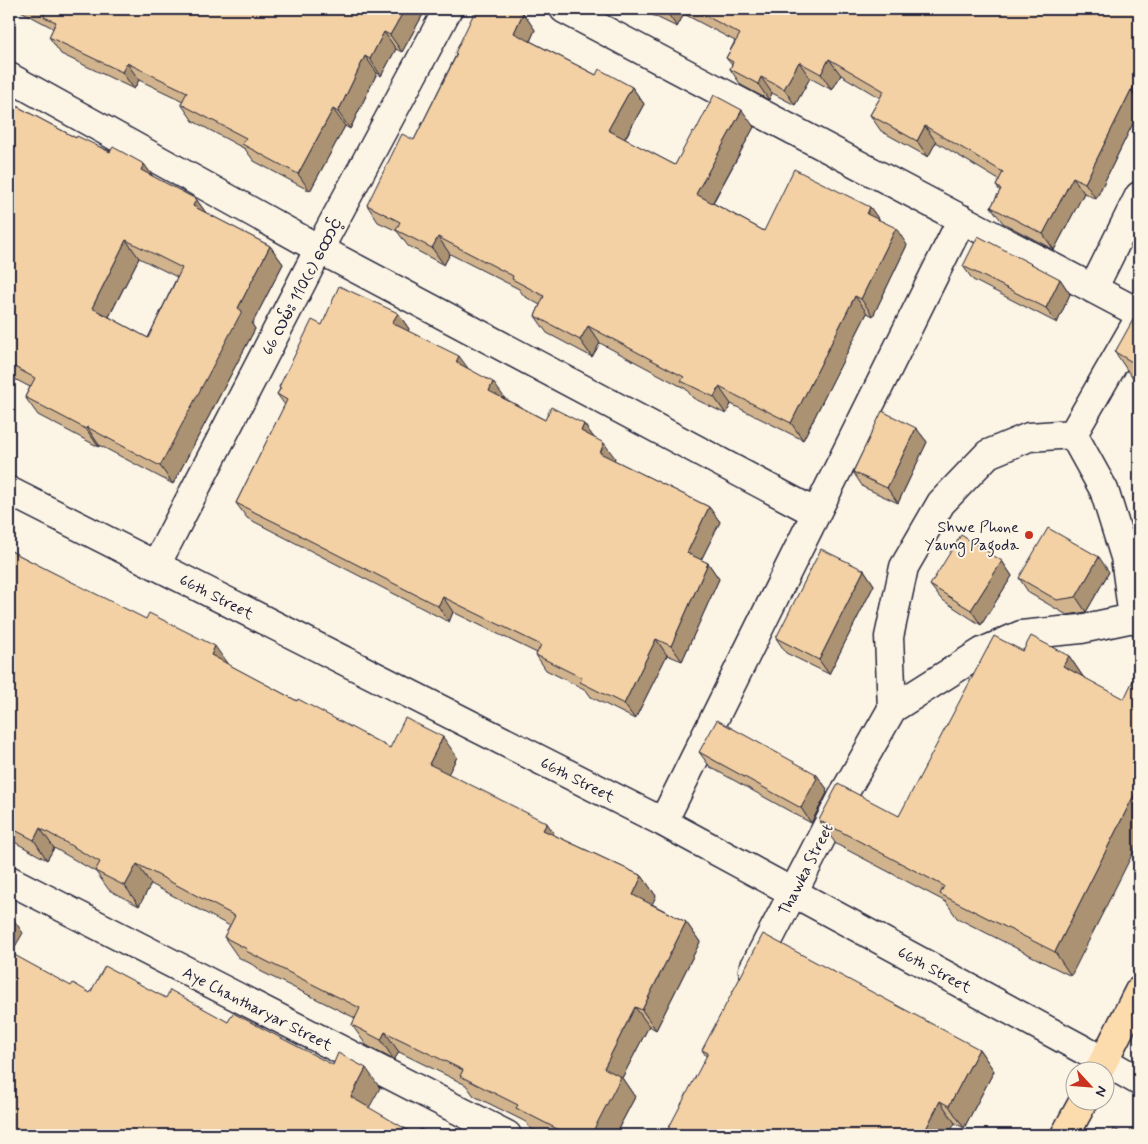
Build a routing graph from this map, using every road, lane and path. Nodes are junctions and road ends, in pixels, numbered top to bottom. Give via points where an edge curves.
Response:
1 (448, 9) edge
2 (564, 9) edge
3 (9, 77) edge
4 (1139, 196) edge
5 (962, 219) junction
6 (319, 249) junction
7 (1093, 288) junction
8 (1139, 313) edge
9 (1139, 319) edge
10 (1073, 434) junction
11 (9, 491) edge
12 (816, 513) junction
13 (156, 565) junction
14 (1136, 620) edge
15 (892, 709) junction
16 (663, 822) junction
17 (9, 880) edge
18 (793, 892) junction
19 (743, 988) edge
20 (1139, 991) edge
21 (1094, 1062) edge
22 (1103, 1062) edge
23 (1116, 1072) edge
24 (1139, 1081) edge
25 (1078, 1112) edge
26 (507, 1135) edge
27 (1065, 1135) edge

1 - 6 street, 66 လမ်း 110(c) ထောင့်
2 - 5 street
3 - 6 street
4 - 7 street
5 - 7 street
5 - 12 street
6 - 12 street
6 - 13 street, 66 လမ်း 110(c) ထောင့်
7 - 8 street
9 - 10 street
10 - 14 street via 1104,490 1125,557
10 - 15 street via 1029,438 988,454 940,503 904,568 889,637
11 - 13 street, 66th Street
12 - 16 street
13 - 16 street, 66th Street
14 - 15 street via 1021,635 982,652
15 - 18 street, Thawka Street
16 - 18 street, 66th Street
17 - 26 street, Aye Chantharyar Street
18 - 19 street, Thawka Street
18 - 21 street, 66th Street
20 - 22 main road
23 - 24 street, 66th Street
25 - 27 main road

